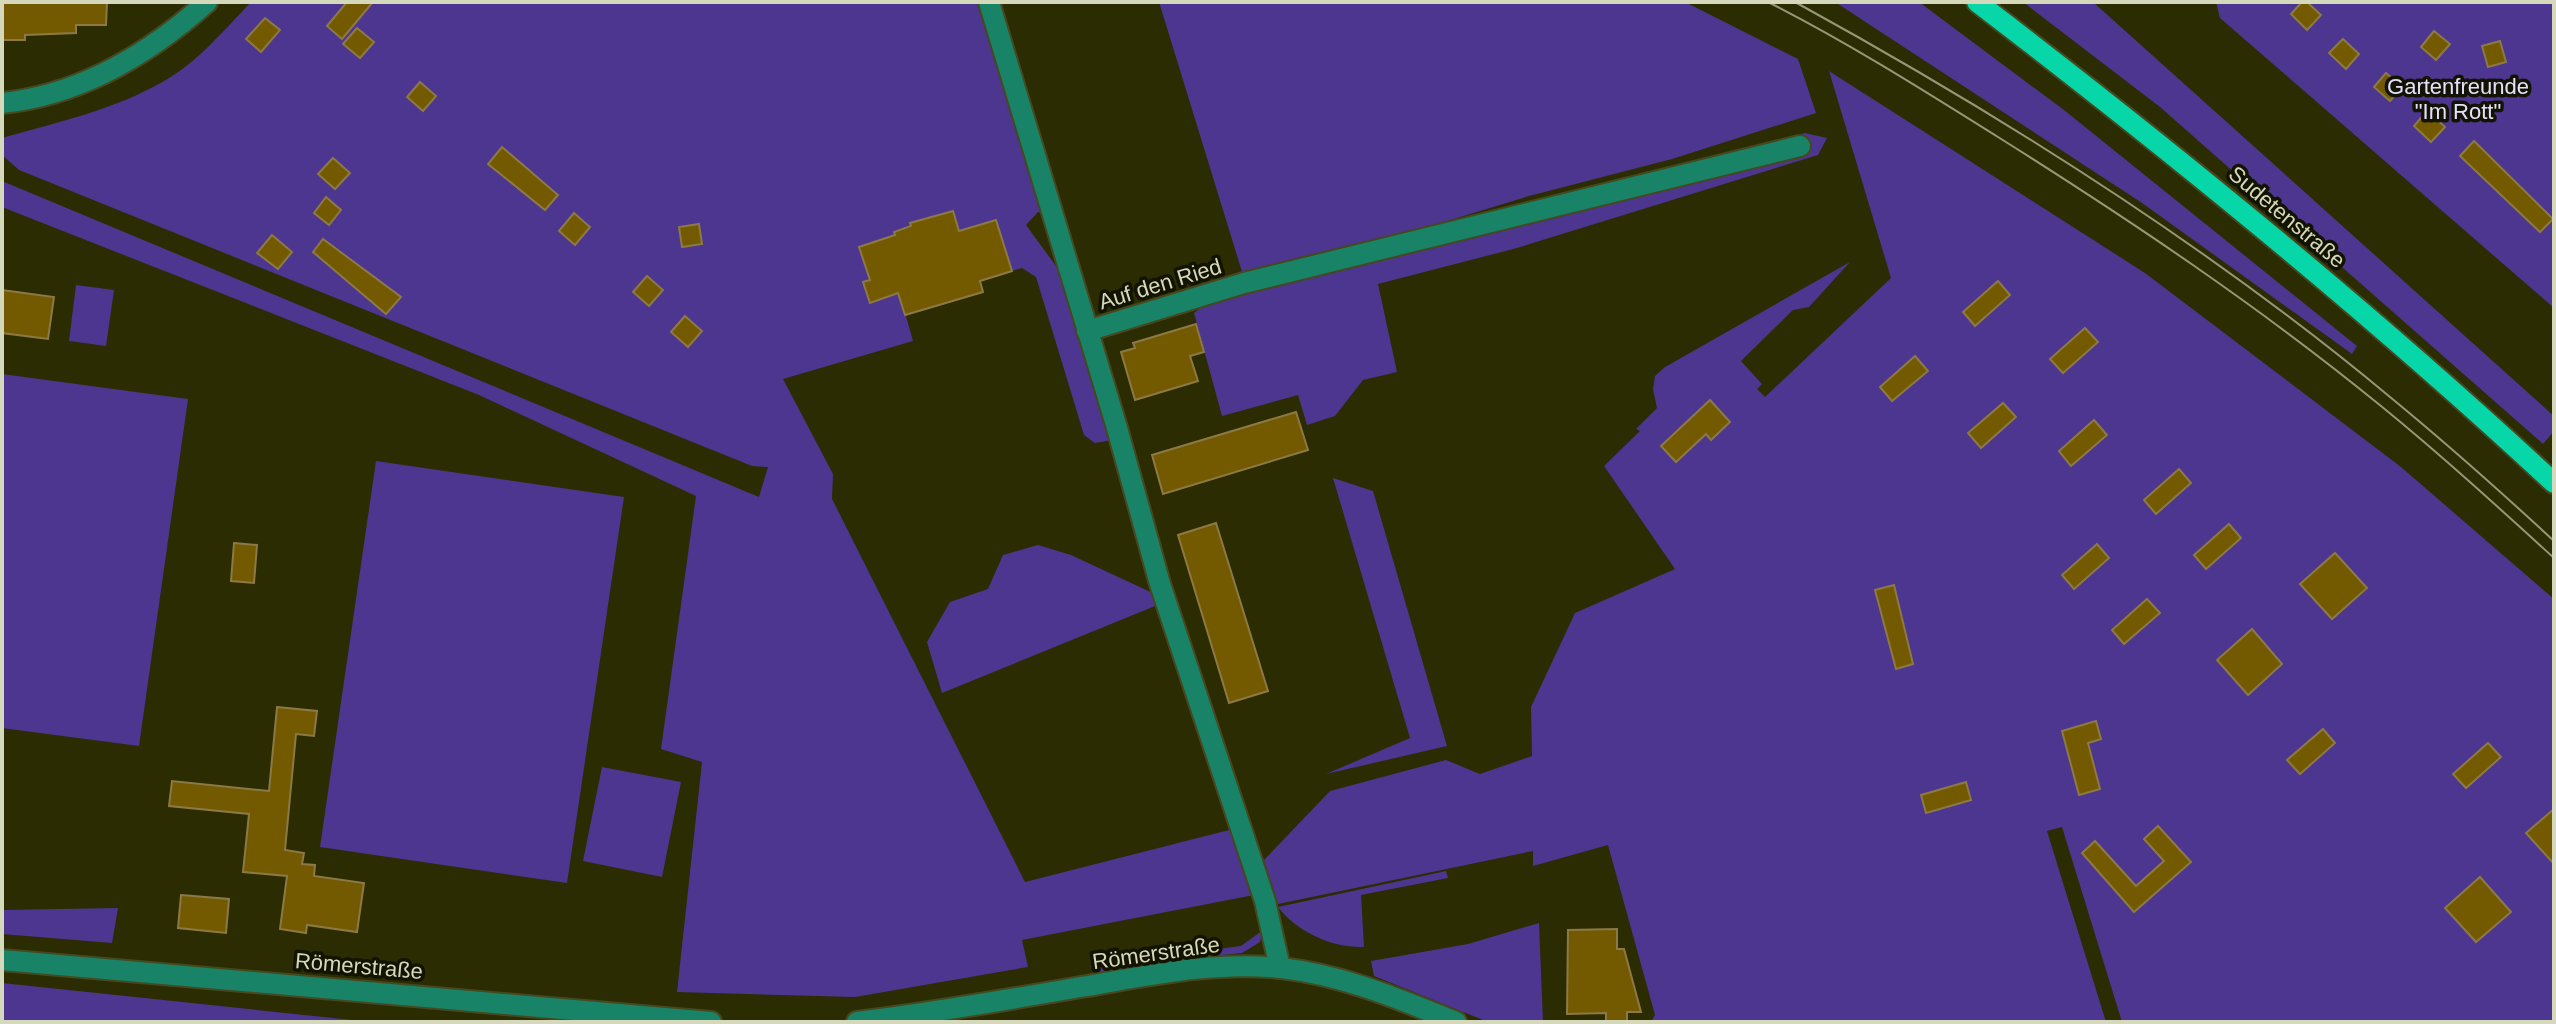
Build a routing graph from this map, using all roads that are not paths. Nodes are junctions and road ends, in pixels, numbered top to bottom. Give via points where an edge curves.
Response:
1 (207, 2) edge
2 (989, 2) edge
3 (1977, 2) edge
4 (2, 103) edge
5 (1800, 146) dead end
6 (1087, 331) junction
7 (2554, 483) edge
8 (2, 960) edge
9 (1280, 968) junction
10 (711, 1022) edge
11 (857, 1022) edge
12 (1456, 1022) edge

1 - 4 street via 127,62 69,88
2 - 6 street
3 - 7 main road, Sudetenstraße via 2262,226
5 - 6 street, Auf den Ried via 1260,279
6 - 9 street, Auf den Ried via 1160,584 1269,913
8 - 10 street, Römerstraße
9 - 11 street, Römerstraße via 1181,970
9 - 12 street, Römerstraße via 1382,992

